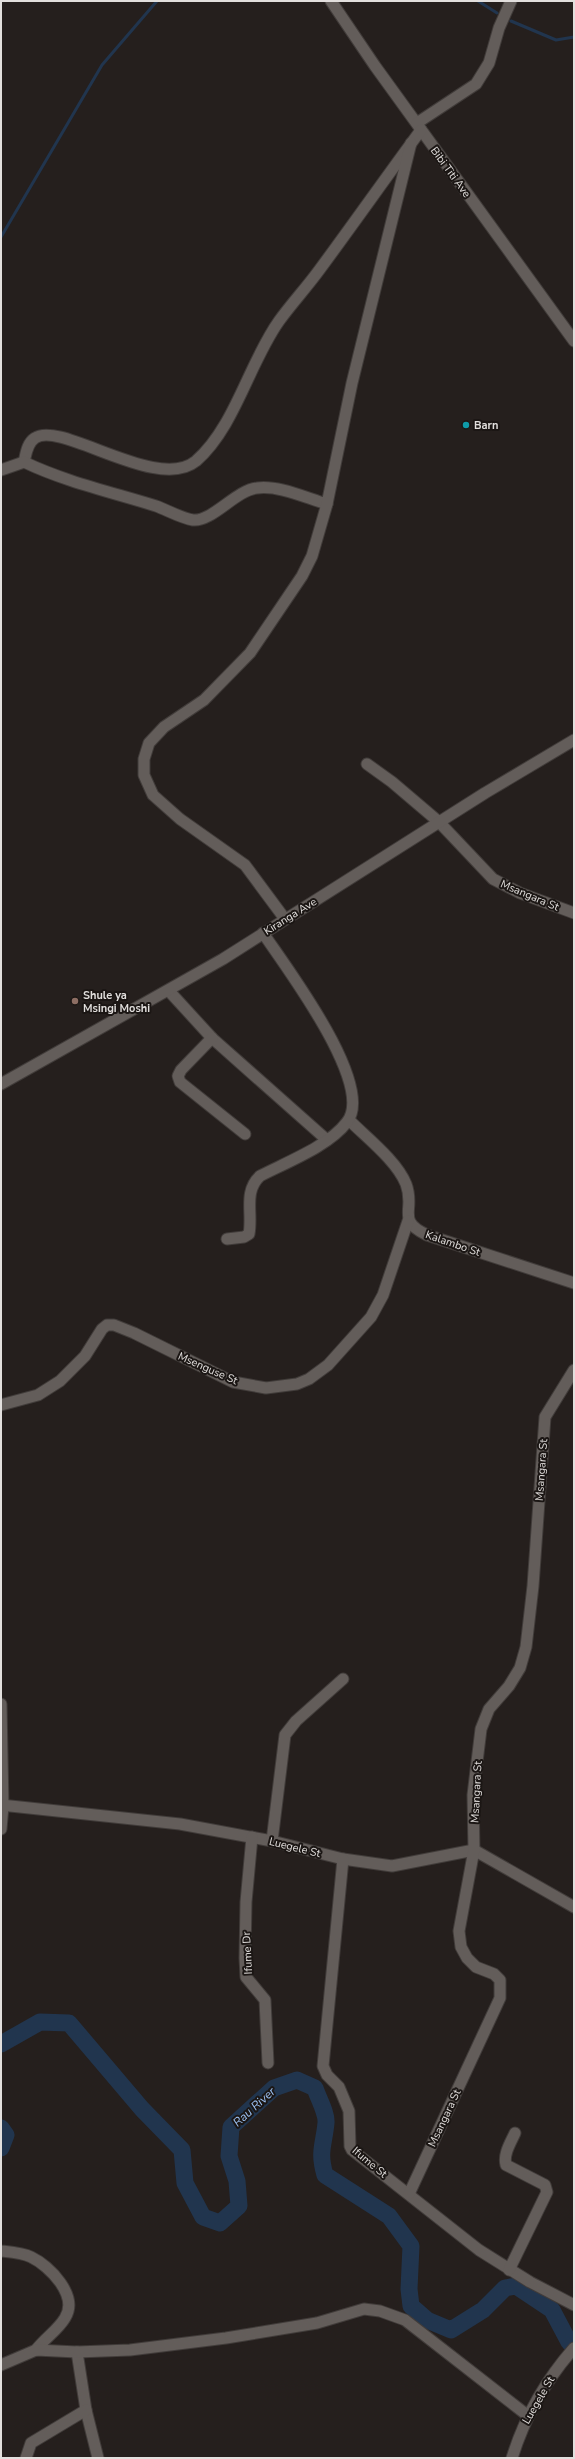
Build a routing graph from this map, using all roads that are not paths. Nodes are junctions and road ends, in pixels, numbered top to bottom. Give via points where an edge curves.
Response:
1 (331, 1) edge
2 (511, 1) edge
3 (419, 126) junction
4 (411, 143) junction
5 (574, 341) edge
6 (24, 462) junction
7 (1, 470) edge
8 (327, 504) junction
9 (574, 740) edge
10 (367, 764) dead end
11 (439, 822) junction
12 (574, 913) edge
13 (285, 919) junction
14 (263, 933) junction
15 (170, 991) junction
16 (212, 1038) junction
17 (1, 1084) edge
18 (349, 1120) junction
19 (245, 1134) dead end
20 (327, 1140) junction
21 (408, 1222) junction
22 (227, 1239) dead end
23 (574, 1283) edge
24 (574, 1370) edge
25 (1, 1404) edge
26 (344, 1679) dead end
27 (1, 1704) edge
28 (2, 1806) edge
29 (1, 1829) edge
30 (252, 1837) junction
31 (272, 1841) junction
32 (474, 1850) junction
33 (343, 1859) junction
34 (574, 1907) edge
35 (268, 2063) dead end
36 (515, 2133) dead end
37 (409, 2194) junction
38 (1, 2251) edge
39 (509, 2270) junction
40 (574, 2305) edge
41 (574, 2348) edge
42 (36, 2350) junction
43 (77, 2352) junction
44 (1, 2365) edge
45 (86, 2410) junction
46 (527, 2415) junction
47 (26, 2458) edge
48 (98, 2458) edge
49 (512, 2458) edge

1 - 3 street, Bibi Titi Ave
2 - 3 street via 499,28 489,63 476,84
3 - 4 street
3 - 5 street, Bibi Titi Ave
4 - 6 street via 319,271 278,322 222,429 202,455 188,467 174,470 124,460 56,436 35,437 29,443
4 - 8 street via 352,383
6 - 7 street
6 - 8 street via 87,487 192,520 202,518 255,488 268,487
8 - 13 street via 312,556 302,576 250,653 204,700 164,727 149,743 144,759 144,775 153,794 180,818 245,865
9 - 11 street, Kiranga Ave
10 - 11 street, Msangara St
11 - 12 street, Msangara St via 493,879 520,893
11 - 13 street, Kiranga Ave
13 - 14 street, Kiranga Ave
14 - 15 street, Kiranga Ave
14 - 18 street via 324,1025 346,1068 352,1094
15 - 16 street
15 - 17 street, Kiranga Ave
16 - 19 street via 181,1070 178,1076 180,1082
16 - 20 street
18 - 20 street
18 - 21 street via 401,1174 407,1185 410,1204
20 - 22 street via 260,1176 250,1192 249,1234
21 - 23 street, Kalambo St via 427,1235
21 - 25 street, Msenguse St via 383,1295 371,1317 328,1365 303,1382 266,1388 233,1382 134,1333 107,1325 85,1356 60,1381 38,1395
24 - 32 street, Msangara St via 545,1418 526,1647 520,1668 509,1686 489,1709 481,1729 473,1795
26 - 31 street via 296,1721 285,1735
27 - 28 street
28 - 29 street
28 - 30 street, Luegele St via 180,1824
30 - 31 street, Luegele St
30 - 35 street, Ifume Dr via 246,1902 246,1971 249,1982 265,2000
31 - 33 street, Luegele St
32 - 33 street, Luegele St via 392,1866
32 - 34 street
32 - 37 street, Msangara St via 459,1931 461,1947 476,1967 494,1974 500,1980 500,1998
33 - 37 street, Ifume St via 324,2071 339,2087 349,2111 349,2138 352,2150
36 - 39 street via 505,2160 506,2165 545,2185 547,2192
37 - 39 street, Ifume St via 478,2250
38 - 42 street via 31,2256 52,2270 68,2298 69,2308 65,2319
39 - 40 street, Ifume St
41 - 46 street, Luegele St via 555,2371
42 - 43 street
42 - 44 street
43 - 45 street
43 - 46 street via 130,2350 226,2338 317,2323 364,2309 380,2311 405,2320
45 - 47 street via 31,2443
45 - 48 street
46 - 49 street, Luegele St

